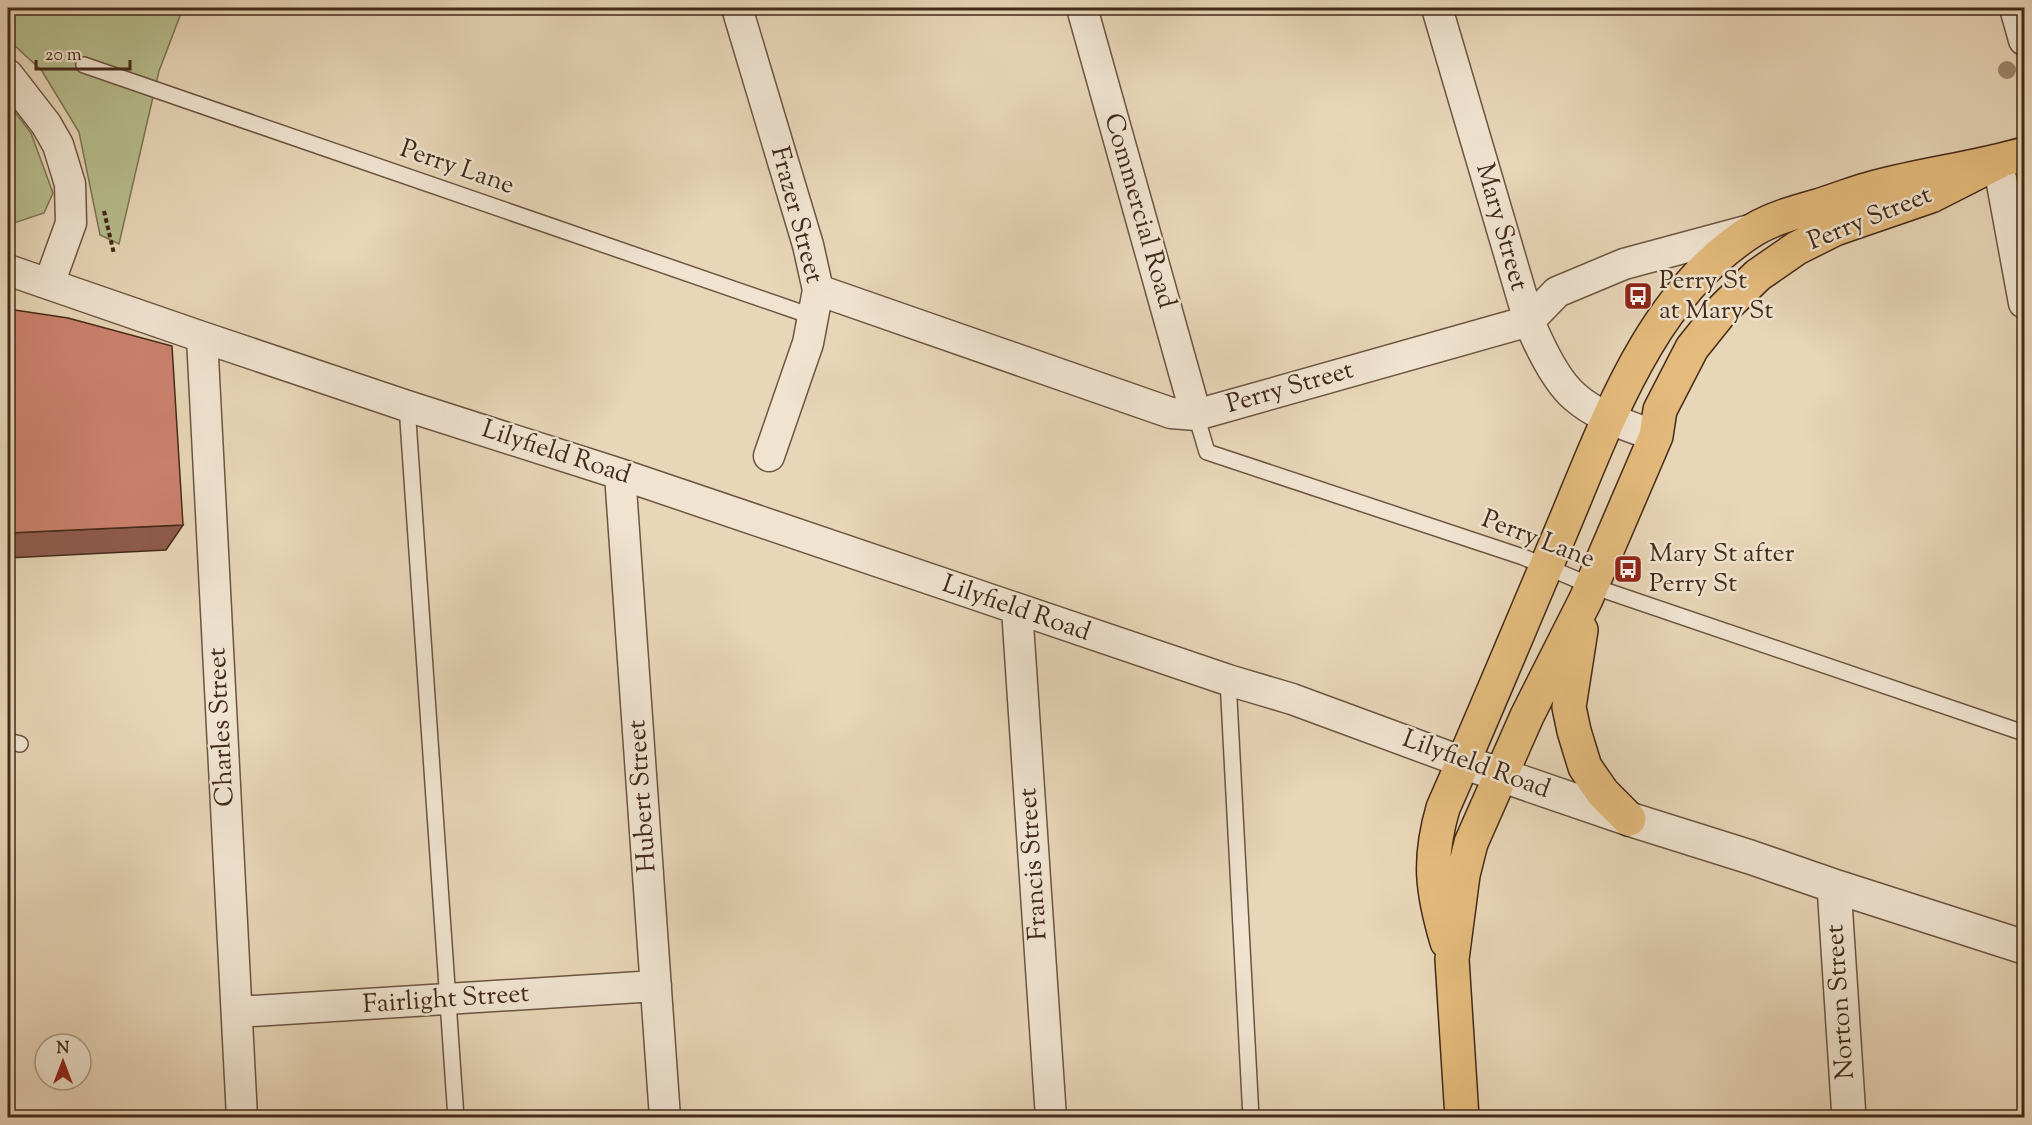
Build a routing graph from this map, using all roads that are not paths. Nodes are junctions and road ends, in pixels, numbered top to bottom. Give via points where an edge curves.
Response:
1 (738, 8) edge
2 (1082, 8) edge
3 (1437, 8) edge
4 (2015, 8) edge
5 (2025, 40) edge
6 (84, 65) dead end
7 (8, 75) edge
8 (2011, 158) edge
9 (1756, 229) junction
10 (8, 270) edge
11 (49, 284) junction
12 (816, 303) junction
13 (2025, 303) edge
14 (1529, 321) junction
15 (202, 337) junction
16 (407, 406) junction
17 (1196, 415) junction
18 (1610, 419) junction
19 (1656, 436) junction
20 (769, 456) dead end
21 (620, 474) junction
22 (1546, 567) junction
23 (1589, 592) junction
24 (1017, 609) junction
25 (1228, 680) junction
26 (2025, 733) edge
27 (1464, 762) junction
28 (1501, 774) junction
29 (1629, 819) junction
30 (1834, 886) junction
31 (2025, 947) edge
32 (1452, 959) junction
33 (656, 986) junction
34 (448, 1000) junction
35 (237, 1012) junction
36 (242, 1118) edge
37 (456, 1118) edge
38 (665, 1118) edge
39 (1051, 1118) edge
40 (1251, 1118) edge
41 (1461, 1118) edge
42 (1849, 1118) edge

1 - 12 street, Frazer Street via 808,245
2 - 17 street, Commercial Road
3 - 14 street, Mary Street
4 - 5 street
6 - 12 lane, Perry Lane
7 - 11 street via 52,134 70,184 72,222
8 - 9 main road, Perry Street via 1876,187 1789,214
8 - 13 street
8 - 19 main road, Perry Street via 1931,196 1834,229 1758,274 1692,348 1660,410
9 - 14 street, Perry Street via 1624,264 1557,292
9 - 18 main road, Perry Street via 1713,262 1656,328
10 - 11 street, Lilyfield Road
11 - 15 street, Lilyfield Road
12 - 17 street, Perry Street via 1171,413
12 - 20 street, Frazer Street via 808,344
14 - 17 street, Perry Street
14 - 18 street, Mary Street via 1549,363 1574,397
15 - 16 street, Lilyfield Road
15 - 35 street, Charles Street
16 - 21 street, Lilyfield Road
16 - 34 lane
17 - 22 lane, Perry Lane via 1207,452
18 - 19 street, Mary Street
18 - 22 main road
19 - 23 main road
21 - 24 street, Lilyfield Road
21 - 33 street, Hubert Street
22 - 23 lane, Perry Lane
22 - 27 main road
23 - 26 lane, Perry Lane
23 - 28 main road
23 - 29 main road via 1569,707 1585,767 1603,793
24 - 25 street, Lilyfield Road
24 - 39 street, Francis Street
25 - 27 street, Lilyfield Road via 1292,699
25 - 40 lane
27 - 28 street, Lilyfield Road
27 - 32 main road via 1436,832 1432,873
28 - 29 street, Lilyfield Road
28 - 32 main road via 1471,843
29 - 30 street, Lilyfield Road
30 - 31 street, Lilyfield Road
30 - 42 street, Norton Street
32 - 41 main road
33 - 34 street, Fairlight Street
33 - 38 street, Hubert Street
34 - 35 street, Fairlight Street
34 - 37 lane
35 - 36 street, Charles Street

